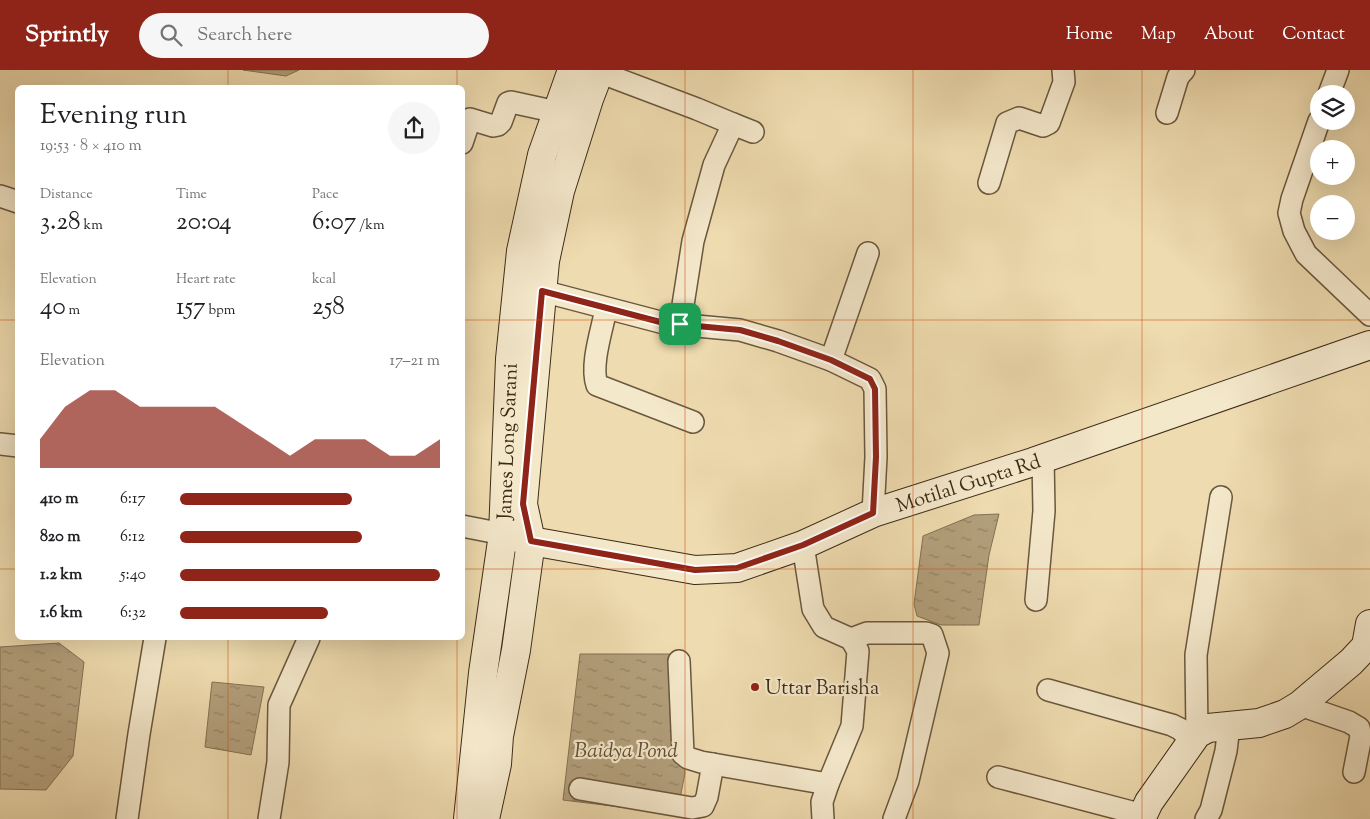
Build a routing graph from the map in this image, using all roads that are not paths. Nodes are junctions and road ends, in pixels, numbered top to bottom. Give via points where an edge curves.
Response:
1 (572, 70) edge
2 (1063, 70) edge
3 (1184, 70) edge
4 (1338, 70) edge
5 (599, 71) edge
6 (1332, 85) edge
7 (557, 112) junction
8 (1167, 113) dead end
9 (466, 118) edge
10 (732, 124) junction
11 (1316, 130) edge
12 (753, 132) dead end
13 (988, 183) dead end
14 (0, 196) edge
15 (15, 201) edge
16 (868, 253) dead end
17 (542, 291) junction
18 (606, 309) junction
19 (1370, 315) edge
20 (680, 324) junction
21 (1370, 345) edge
22 (831, 360) junction
23 (693, 422) dead end
24 (0, 444) edge
25 (15, 446) edge
26 (1043, 458) junction
27 (1221, 497) dead end
28 (873, 513) junction
29 (465, 527) edge
30 (504, 534) junction
31 (531, 541) junction
32 (803, 545) junction
33 (1036, 600) dead end
34 (1370, 624) edge
35 (851, 639) junction
36 (155, 640) edge
37 (308, 640) edge
38 (679, 661) dead end
39 (1048, 690) dead end
40 (1300, 705) junction
41 (1229, 726) junction
42 (1194, 737) junction
43 (713, 764) junction
44 (1354, 772) dead end
45 (998, 777) dead end
46 (828, 784) junction
47 (580, 789) dead end
48 (1142, 817) edge
49 (127, 819) edge
50 (270, 819) edge
51 (468, 819) edge
52 (485, 819) edge
53 (823, 819) edge
54 (894, 819) edge
55 (1206, 819) edge

1 - 7 main road, James Long Sarani
2 - 13 street via 1064,82 1049,123 1043,126 1019,118 1007,123
3 - 8 street via 1178,77
4 - 6 street
5 - 10 street
5 - 17 main road via 560,191 545,260
7 - 9 street via 511,102 498,125
7 - 30 main road, James Long Sarani via 542,155 522,251 510,359
10 - 12 street
10 - 20 street via 714,165 693,241
11 - 19 street via 1292,199 1289,213 1294,231 1306,254
14 - 15 street
16 - 22 street
17 - 18 street
17 - 31 main road via 523,504
18 - 20 street
18 - 23 street via 594,367 597,385
20 - 22 street via 740,330
21 - 26 main road, Motilal Gupta Rd
22 - 28 street via 870,379 875,389
24 - 25 street
26 - 28 main road, Motilal Gupta Rd
26 - 33 street via 1044,511
27 - 42 street via 1196,655
28 - 32 main road, Motilal Gupta Rd
29 - 30 street
30 - 31 main road, Motilal Gupta Rd
30 - 51 main road, James Long Sarani via 483,673
31 - 32 main road, Motilal Gupta Rd via 695,570 737,568
31 - 52 main road via 516,650
32 - 35 street via 813,609 824,627
34 - 40 main road via 1366,646
35 - 46 street via 858,651 852,726
35 - 54 street via 867,633 926,633 935,639 938,652 908,781
36 - 49 street
37 - 50 street via 279,705 278,762
38 - 43 street via 683,754
39 - 42 street via 1172,725
40 - 41 main road via 1286,714 1259,723
40 - 44 street via 1359,728 1361,736
41 - 42 main road via 1208,728
41 - 55 street via 1226,751
42 - 48 main road
43 - 46 street
43 - 47 street via 707,797 702,806 692,808
45 - 48 street
46 - 53 street via 822,802

